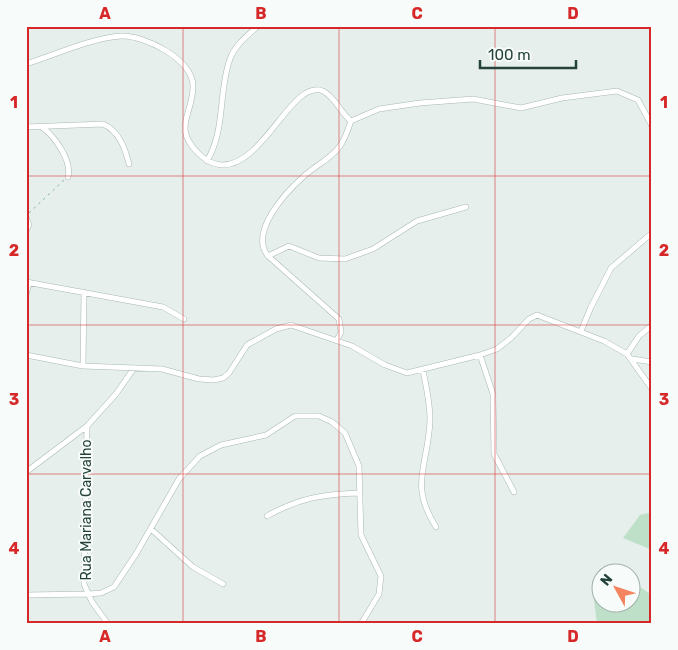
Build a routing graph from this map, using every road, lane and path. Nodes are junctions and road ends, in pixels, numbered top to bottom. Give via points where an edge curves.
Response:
1 (258, 26) edge
2 (26, 64) edge
3 (351, 121) junction
4 (652, 126) edge
5 (26, 127) edge
6 (41, 127) junction
7 (207, 161) junction
8 (129, 164) dead end
9 (68, 177) joint
10 (466, 207) dead end
11 (26, 216) edge
12 (26, 232) edge
13 (652, 233) edge
14 (268, 256) junction
15 (28, 282) edge
16 (84, 292) junction
17 (26, 295) edge
18 (184, 319) dead end
19 (652, 325) edge
20 (581, 331) junction
21 (337, 340) junction
22 (627, 354) junction
23 (26, 355) edge
24 (480, 356) junction
25 (632, 358) junction
26 (652, 362) edge
27 (83, 366) junction
28 (134, 368) junction
29 (423, 370) junction
30 (652, 389) edge
31 (87, 426) junction
32 (26, 472) edge
33 (514, 492) dead end
34 (360, 493) junction
35 (266, 516) dead end
36 (436, 527) dead end
37 (151, 529) junction
38 (223, 584) dead end
39 (88, 594) junction
40 (26, 595) edge
41 (108, 624) edge
42 (361, 624) edge

1 - 7 street via 230,58 219,130
2 - 7 street via 109,38 129,36 150,41 182,64 190,77 193,85 184,129 189,143
3 - 4 street via 379,109 420,103 473,99 520,108 562,98 617,91 638,100
3 - 7 street via 327,94 309,91 300,96 250,153 226,164
3 - 14 street via 340,146 293,187 266,224 261,241
5 - 6 street
6 - 8 street via 104,124 119,138
6 - 9 street via 53,138 64,156 69,168
9 - 11 path
10 - 14 street via 418,221 356,257 326,260 290,246
11 - 12 street via 29,225
13 - 20 street via 611,268
14 - 21 street via 339,319 341,332
15 - 16 street
15 - 17 street
16 - 18 street via 163,307
16 - 27 street
19 - 22 street via 639,336
20 - 22 street
20 - 24 street via 537,315 504,344
21 - 28 street via 298,326 282,327 247,345 229,373 214,380 162,369
21 - 29 street via 398,371
22 - 25 street
23 - 27 street
24 - 29 street
24 - 33 street via 493,394 494,454
25 - 26 street
25 - 30 street
27 - 28 street
28 - 31 street
29 - 36 street via 430,419 422,498 425,510
31 - 32 street
31 - 39 street, Rua Mariana Carvalho via 83,577
34 - 35 street via 311,497
34 - 37 street via 359,466 345,433 327,419 295,416 266,435 221,445 200,456 179,479
34 - 42 street via 361,535 381,576 379,594
37 - 38 street via 194,567
37 - 39 street via 114,587
39 - 40 street
39 - 41 street

